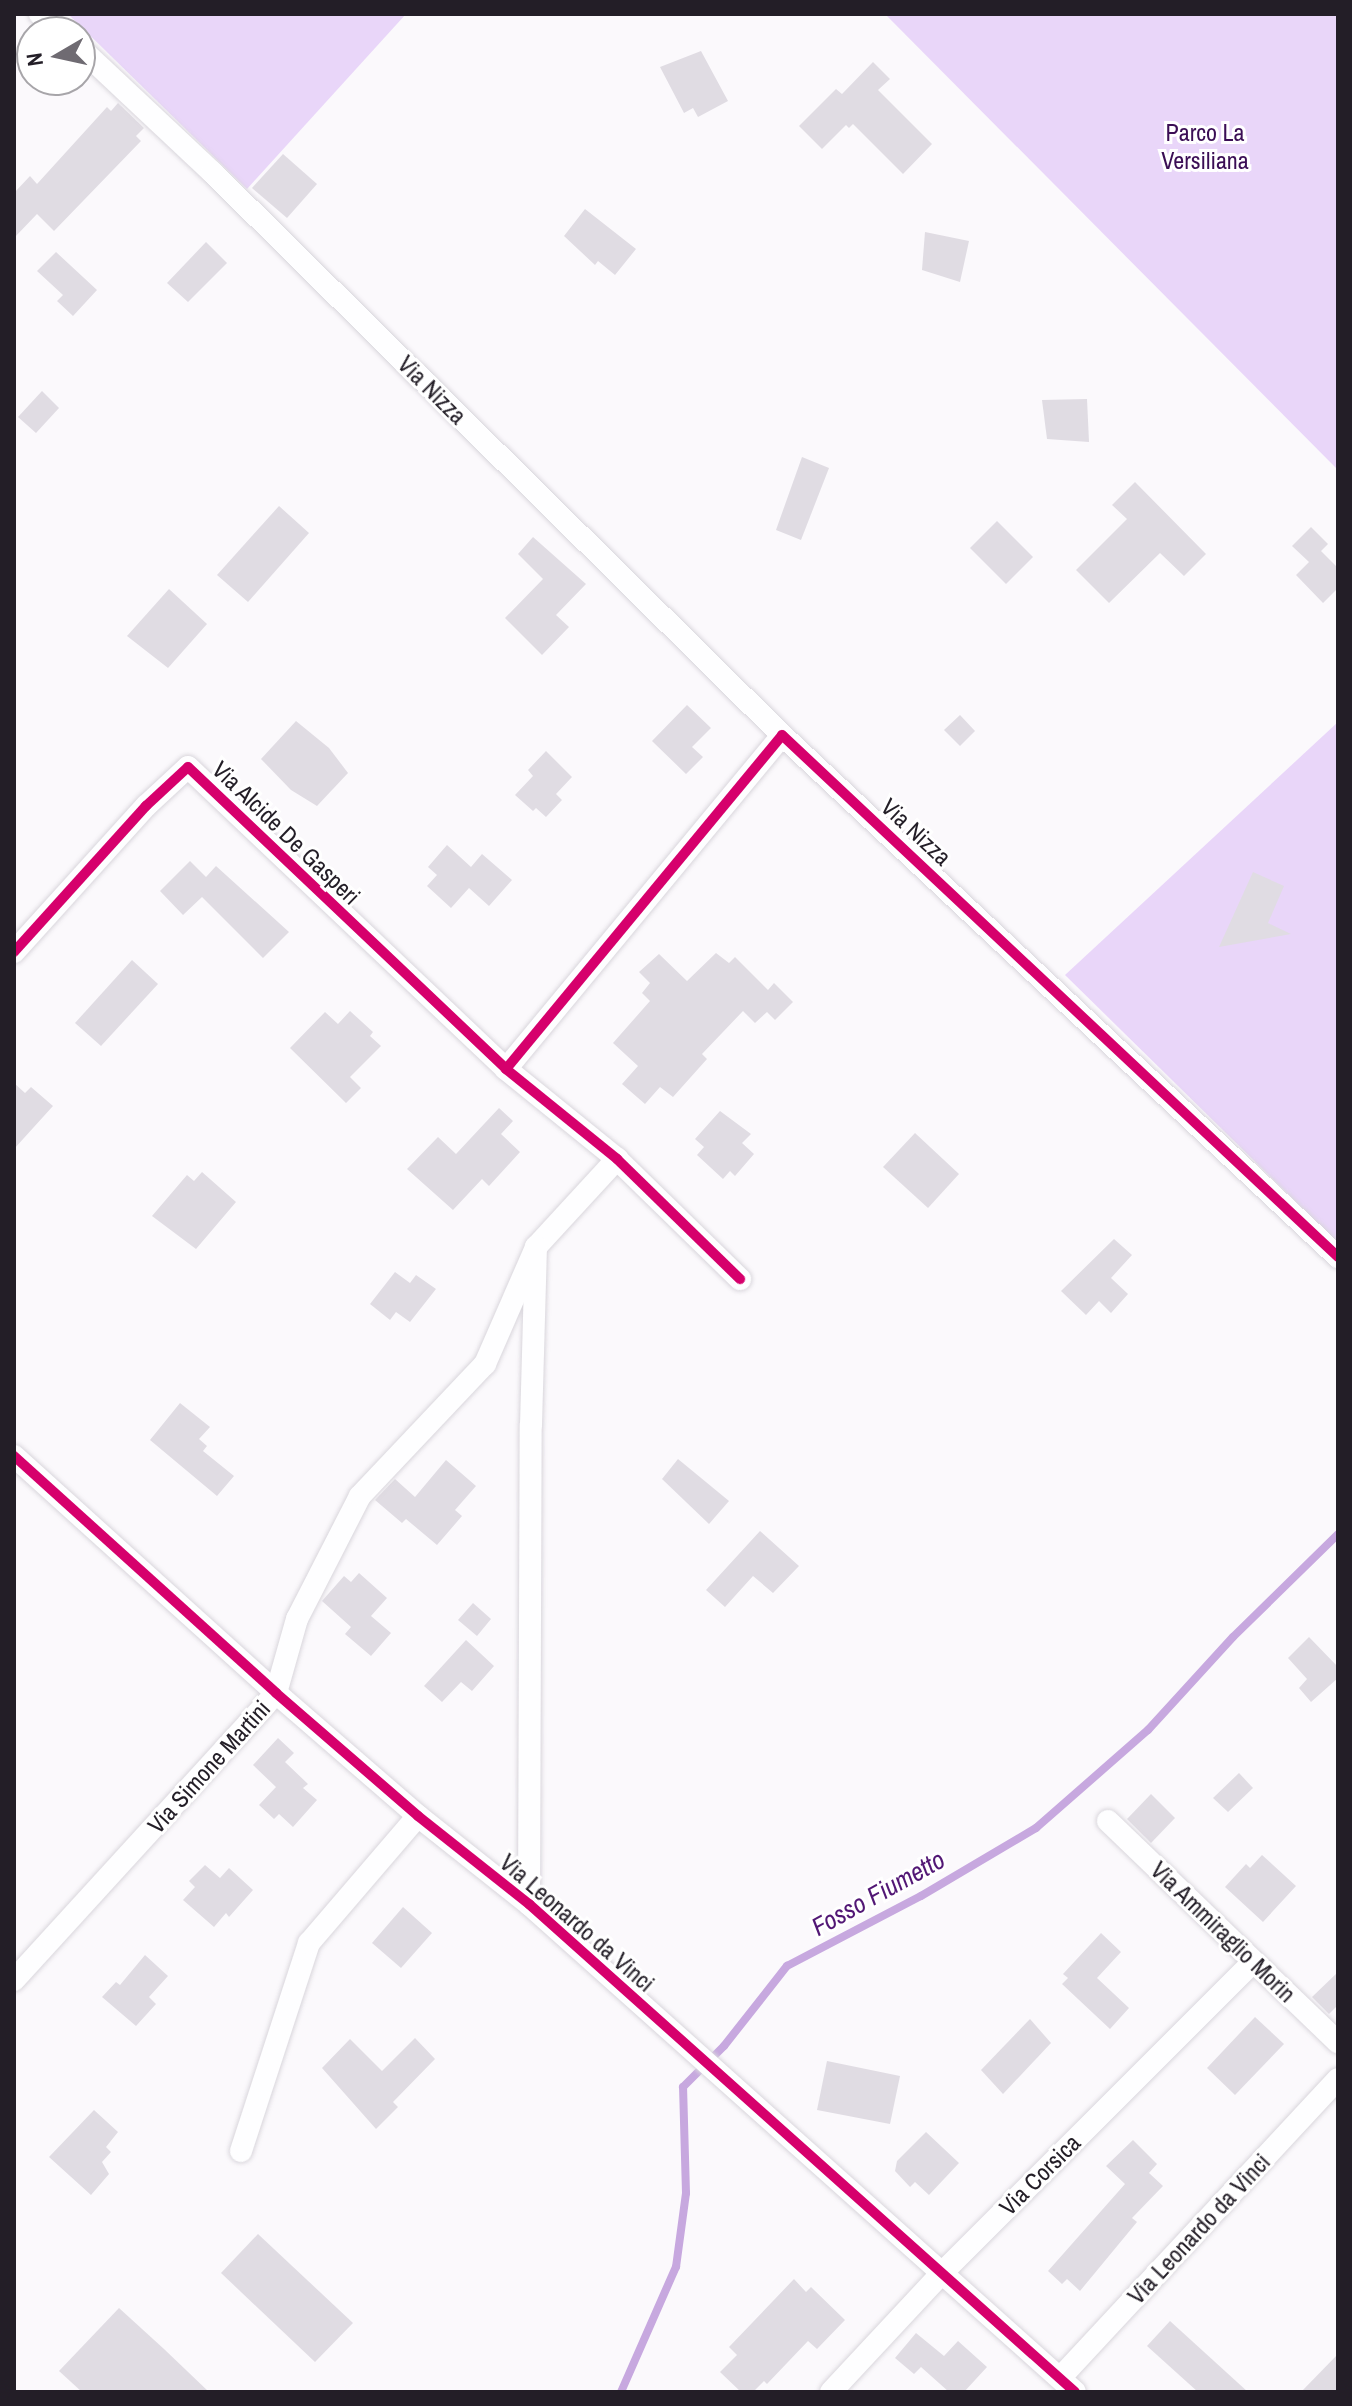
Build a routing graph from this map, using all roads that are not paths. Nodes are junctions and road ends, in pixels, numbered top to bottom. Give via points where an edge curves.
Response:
1 (96, 63) edge
2 (782, 735) junction
3 (14, 952) edge
4 (506, 1069) junction
5 (617, 1159) junction
6 (536, 1247) junction
7 (1338, 1257) edge
8 (740, 1279) dead end
9 (14, 1456) edge
10 (276, 1693) junction
11 (418, 1816) junction
12 (1108, 1821) dead end
13 (529, 1904) junction
14 (1253, 1962) junction
15 (14, 1980) edge
16 (1338, 2042) edge
17 (1338, 2079) edge
18 (241, 2151) dead end
19 (944, 2271) junction
20 (1068, 2385) edge
21 (831, 2392) edge

1 - 2 street, Via Nizza
2 - 4 street
2 - 7 street, Via Nizza
3 - 4 street, Via Alcide De Gasperi via 188,767
4 - 5 street
5 - 6 street
5 - 8 street
6 - 10 street, Via Simone Martini via 485,1364 360,1496 297,1619
6 - 13 street, Via Leonardo da Vinci
9 - 10 street, Via Leonardo da Vinci
10 - 11 street, Via Leonardo da Vinci
10 - 15 street, Via Simone Martini
11 - 13 street, Via Leonardo da Vinci
11 - 18 street via 309,1943
12 - 14 street, Via Ammiraglio Morin
13 - 19 street, Via Leonardo da Vinci
14 - 16 street, Via Ammiraglio Morin
14 - 19 street, Via Corsica
17 - 20 street, Via Leonardo da Vinci
19 - 20 street, Via Leonardo da Vinci
19 - 21 street, Via Corsica

